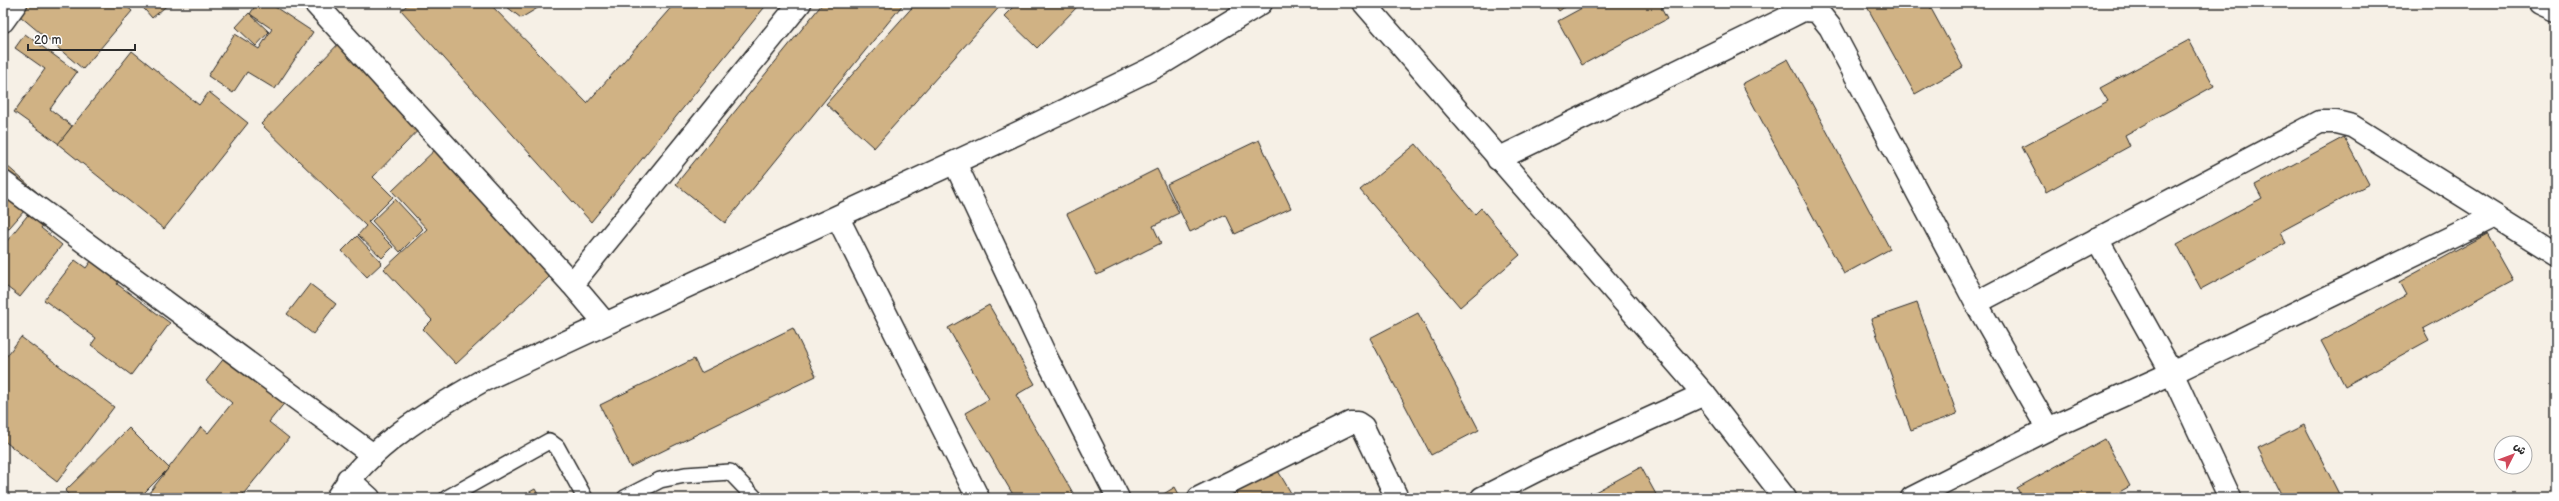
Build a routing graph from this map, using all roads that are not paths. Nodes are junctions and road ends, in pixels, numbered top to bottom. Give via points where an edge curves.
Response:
1 (16, 3) edge
2 (315, 3) edge
3 (800, 3) edge
4 (1261, 3) edge
5 (1364, 3) edge
6 (2541, 3) edge
7 (2556, 10) edge
8 (3, 21) edge
9 (1498, 158) junction
10 (955, 163) junction
11 (3, 182) edge
12 (2495, 216) junction
13 (838, 218) junction
14 (2097, 239) junction
15 (2556, 254) edge
16 (572, 284) junction
17 (1976, 303) junction
18 (605, 324) junction
19 (2172, 373) junction
20 (1704, 394) junction
21 (2048, 429) junction
22 (373, 455) junction
23 (348, 479) junction
24 (337, 498) edge
25 (369, 498) edge
26 (447, 498) edge
27 (585, 498) edge
28 (625, 498) edge
29 (755, 498) edge
30 (978, 498) edge
31 (1118, 498) edge
32 (1199, 498) edge
33 (1398, 498) edge
34 (1482, 498) edge
35 (1785, 498) edge
36 (1912, 498) edge
37 (2230, 498) edge

1 - 8 street
2 - 16 street
3 - 16 street
4 - 10 street via 1159,65
5 - 9 street
6 - 7 street
9 - 17 street via 1803,10 1817,11 1830,27
9 - 20 street
10 - 13 street
10 - 31 street via 1046,357
11 - 22 street
12 - 14 street via 2352,126 2320,122
12 - 15 street
12 - 19 street
13 - 18 street
13 - 30 street
14 - 17 street
14 - 19 street
16 - 18 street
17 - 21 street
18 - 22 street via 482,381 446,402
19 - 21 street
19 - 37 street
20 - 34 street via 1537,470
20 - 35 street
21 - 36 street
22 - 23 street
23 - 24 street
23 - 25 street
26 - 27 lane via 549,441 557,447
28 - 29 lane via 660,480 685,475 730,472
32 - 33 street via 1350,422 1363,427

